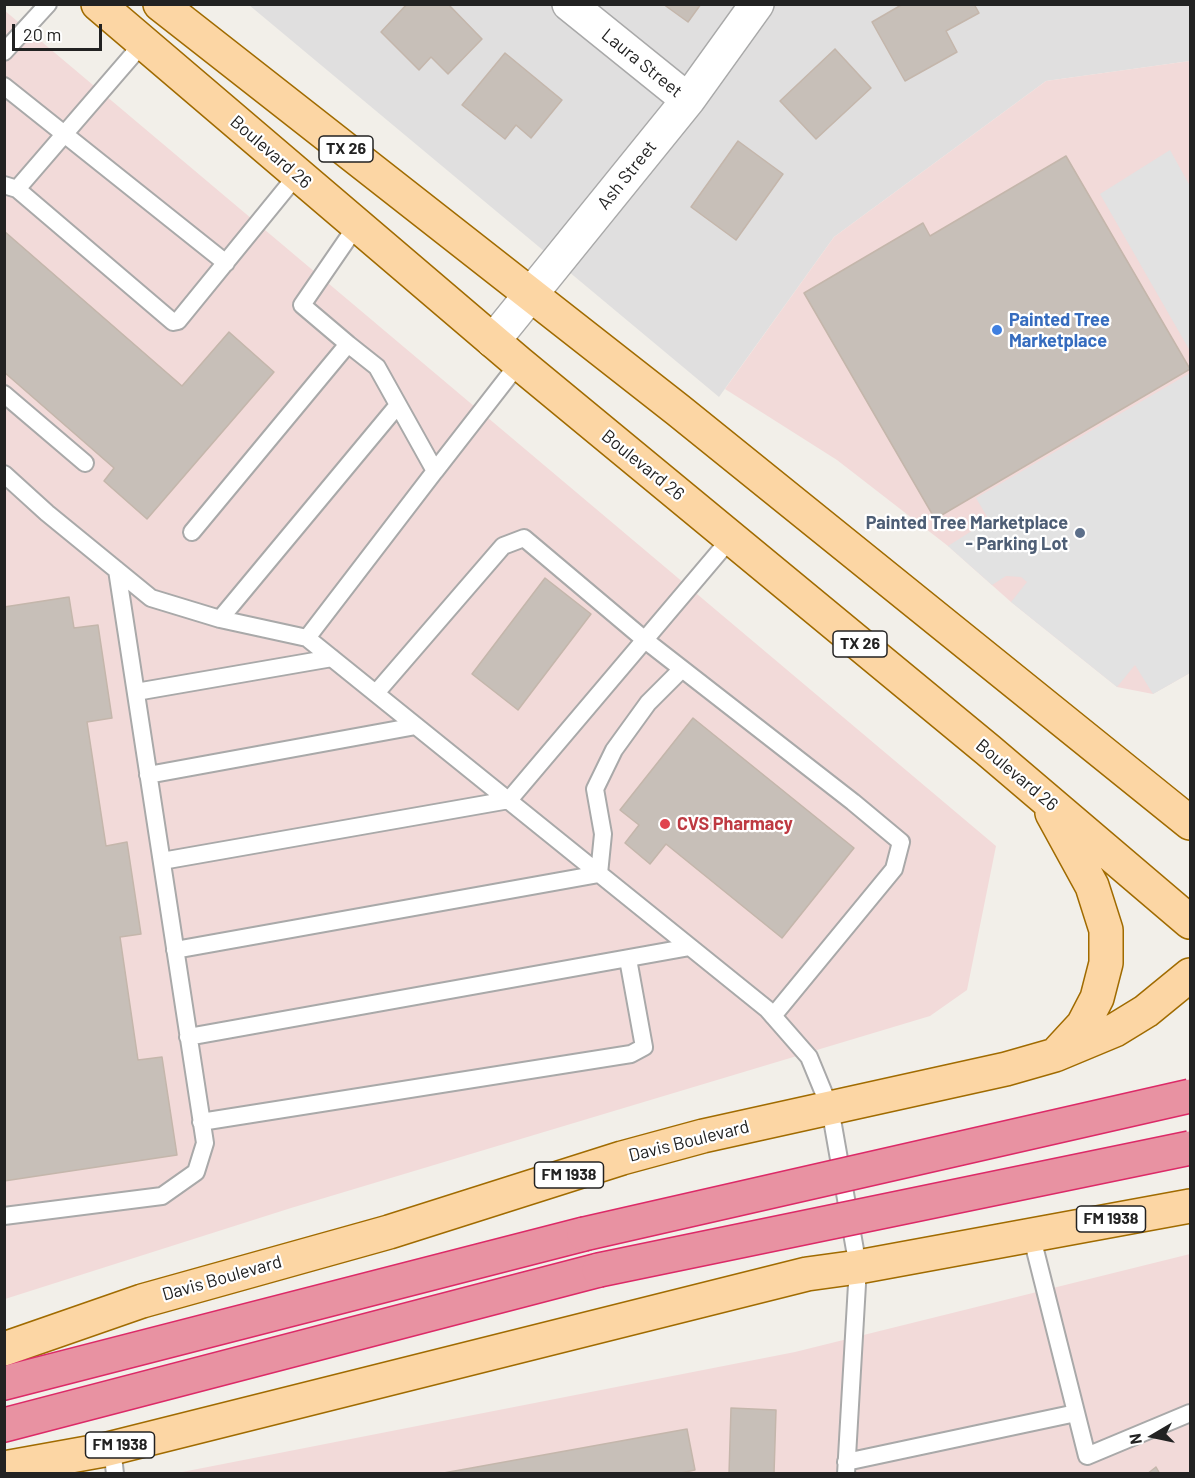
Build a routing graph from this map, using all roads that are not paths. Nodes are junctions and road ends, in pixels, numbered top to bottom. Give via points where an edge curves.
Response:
1 (48, 4) edge
2 (98, 4) edge
3 (160, 4) edge
4 (569, 4) edge
5 (757, 4) edge
6 (143, 43) junction
7 (4, 52) edge
8 (4, 86) edge
9 (688, 100) junction
10 (66, 134) junction
11 (297, 175) junction
12 (11, 187) edge
13 (357, 225) junction
14 (226, 263) junction
15 (532, 293) junction
16 (493, 341) junction
17 (348, 344) junction
18 (519, 363) junction
19 (4, 393) edge
20 (398, 405) junction
21 (85, 463) dead end
22 (435, 471) junction
23 (4, 474) edge
24 (192, 532) dead end
25 (731, 538) junction
26 (117, 570) junction
27 (220, 619) junction
28 (307, 638) junction
29 (645, 640) junction
30 (332, 658) junction
31 (682, 669) junction
32 (136, 692) junction
33 (376, 693) junction
34 (416, 726) junction
35 (148, 775) junction
36 (1044, 798) junction
37 (509, 800) junction
38 (1185, 814) edge
39 (162, 861) junction
40 (599, 874) junction
41 (1191, 922) edge
42 (690, 947) junction
43 (175, 950) junction
44 (628, 958) junction
45 (1191, 975) edge
46 (773, 1016) junction
47 (188, 1037) junction
48 (1055, 1054) junction
49 (1191, 1096) edge
50 (830, 1108) junction
51 (201, 1122) junction
52 (1191, 1148) edge
53 (1191, 1206) edge
54 (4, 1216) edge
55 (1031, 1234) junction
56 (858, 1267) junction
57 (4, 1349) edge
58 (4, 1383) edge
59 (1076, 1413) junction
60 (1191, 1413) edge
61 (4, 1425) edge
62 (114, 1460) edge
63 (4, 1468) edge
64 (846, 1468) edge

1 - 7 lane
2 - 6 main road, Boulevard 26 / TX 26
3 - 15 main road, TX 26
4 - 9 street, Laura Street
5 - 9 street, Ash Street
6 - 10 lane
6 - 11 main road, Boulevard 26 / TX 26
8 - 10 lane
9 - 15 street, Ash Street
10 - 12 lane
10 - 14 lane
11 - 13 main road, Boulevard 26 / TX 26
11 - 14 lane
12 - 14 lane via 173,322 178,321
13 - 16 main road, Boulevard 26 / TX 26
13 - 17 lane via 302,305
15 - 16 street, Ash Street
15 - 38 main road, TX 26
16 - 18 main road, Boulevard 26 / TX 26
17 - 20 lane via 377,367
17 - 24 lane
18 - 22 lane
18 - 25 main road, Boulevard 26 / TX 26
19 - 21 lane
20 - 22 lane
20 - 27 lane
22 - 28 lane
23 - 26 lane
25 - 29 lane
25 - 36 main road, Boulevard 26 / TX 26
26 - 27 lane via 151,598
26 - 32 lane
27 - 28 lane
28 - 30 lane
29 - 31 lane
29 - 33 lane via 524,538 513,540 503,546
29 - 37 lane
30 - 32 lane
30 - 33 lane
31 - 40 lane via 648,704 614,750 595,789 603,834
31 - 46 lane via 901,842 894,869
32 - 35 lane
33 - 34 lane
34 - 35 lane
34 - 37 lane
35 - 39 lane
36 - 41 main road, Boulevard 26 / TX 26
36 - 48 main road via 1092,886 1106,930 1106,963 1097,998 1083,1025
37 - 39 lane
37 - 40 lane
39 - 43 lane
40 - 42 lane
40 - 43 lane
42 - 44 lane
42 - 46 lane
43 - 47 lane
44 - 47 lane
44 - 51 lane via 644,1047 631,1054
45 - 48 main road, Davis Boulevard / FM 1938 via 1115,1030
46 - 50 lane via 809,1057
47 - 51 lane
48 - 50 main road, Davis Boulevard / FM 1938 via 1006,1069
49 - 58 highway, bridge via 584,1234
50 - 56 lane
50 - 57 main road, Davis Boulevard / FM 1938 via 622,1158 389,1232 142,1301
51 - 54 lane via 205,1143 196,1172 162,1196
52 - 61 highway, bridge via 599,1270
53 - 55 main road, FM 1938
55 - 56 main road, FM 1938
55 - 59 lane
56 - 62 main road, FM 1938 via 807,1274
56 - 64 lane
59 - 60 lane via 1087,1456
59 - 64 lane
62 - 63 main road, FM 1938

